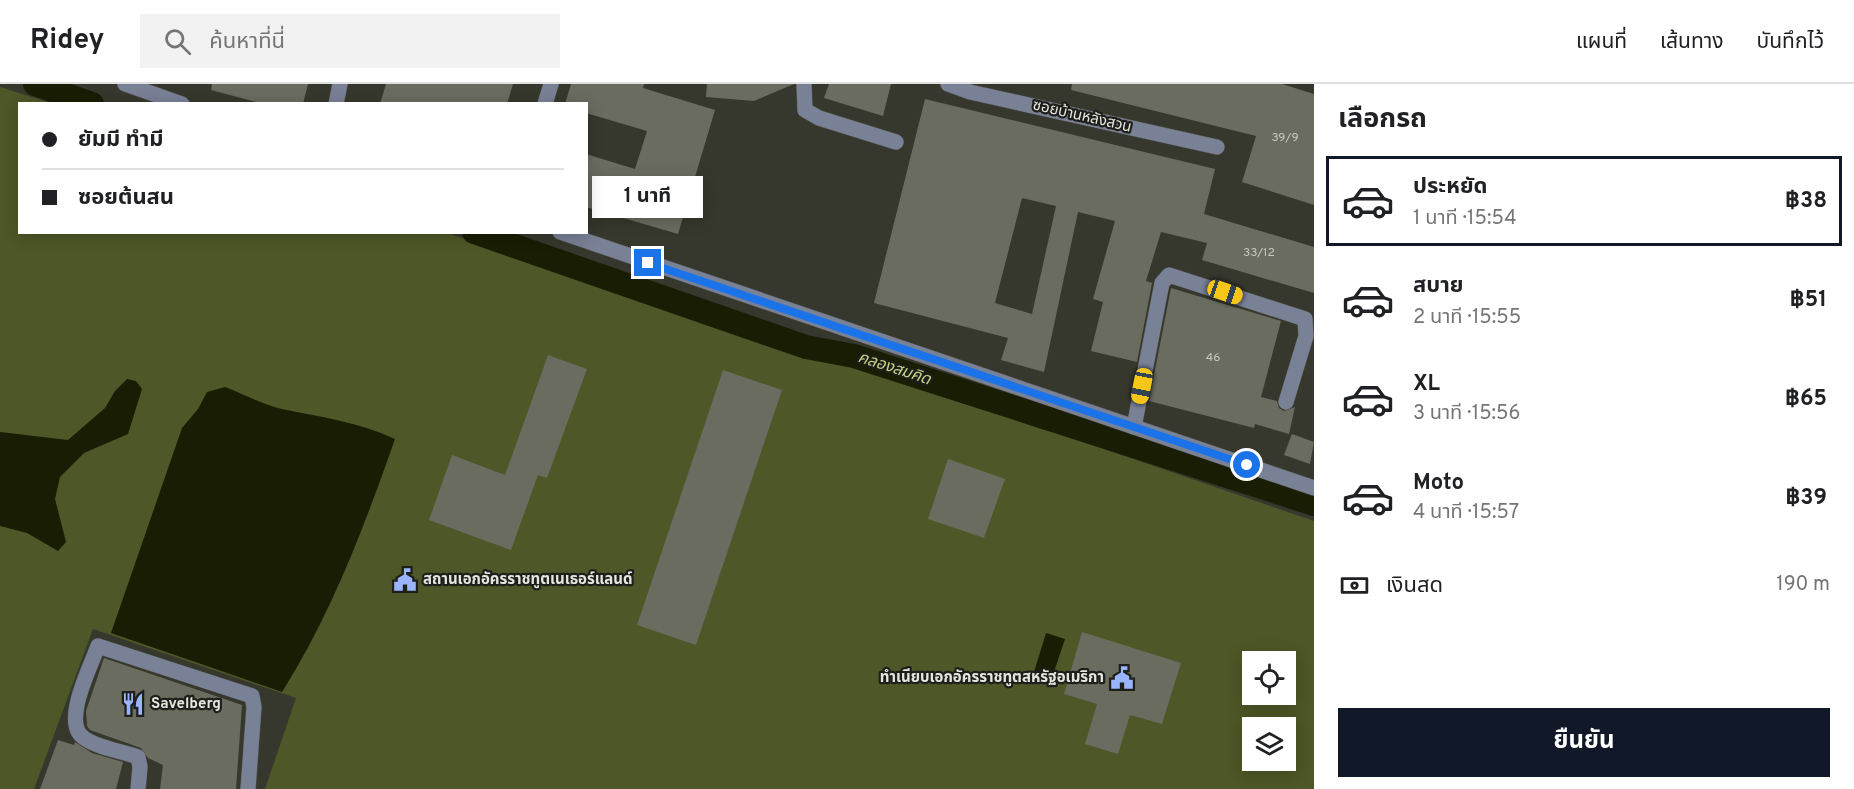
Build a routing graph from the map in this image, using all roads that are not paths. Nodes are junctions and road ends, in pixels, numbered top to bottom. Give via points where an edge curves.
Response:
1 (125, 84) edge
2 (340, 84) edge
3 (551, 84) edge
4 (804, 84) edge
5 (948, 84) edge
6 (176, 102) edge
7 (336, 102) edge
8 (546, 102) edge
9 (896, 142) dead end
10 (1217, 147) dead end
11 (566, 234) edge
12 (1286, 402) dead end
13 (1134, 426) junction
14 (1314, 488) edge
15 (138, 789) edge
16 (248, 789) edge

1 - 6 street
2 - 7 street
3 - 8 street
4 - 9 street via 805,110
5 - 10 street, ซอยบ้านหลังสวน
11 - 13 street
12 - 13 street via 1306,336 1305,319 1169,275 1161,283
13 - 14 street
15 - 16 street via 138,757 83,738 76,728 73,716 98,646 252,696

